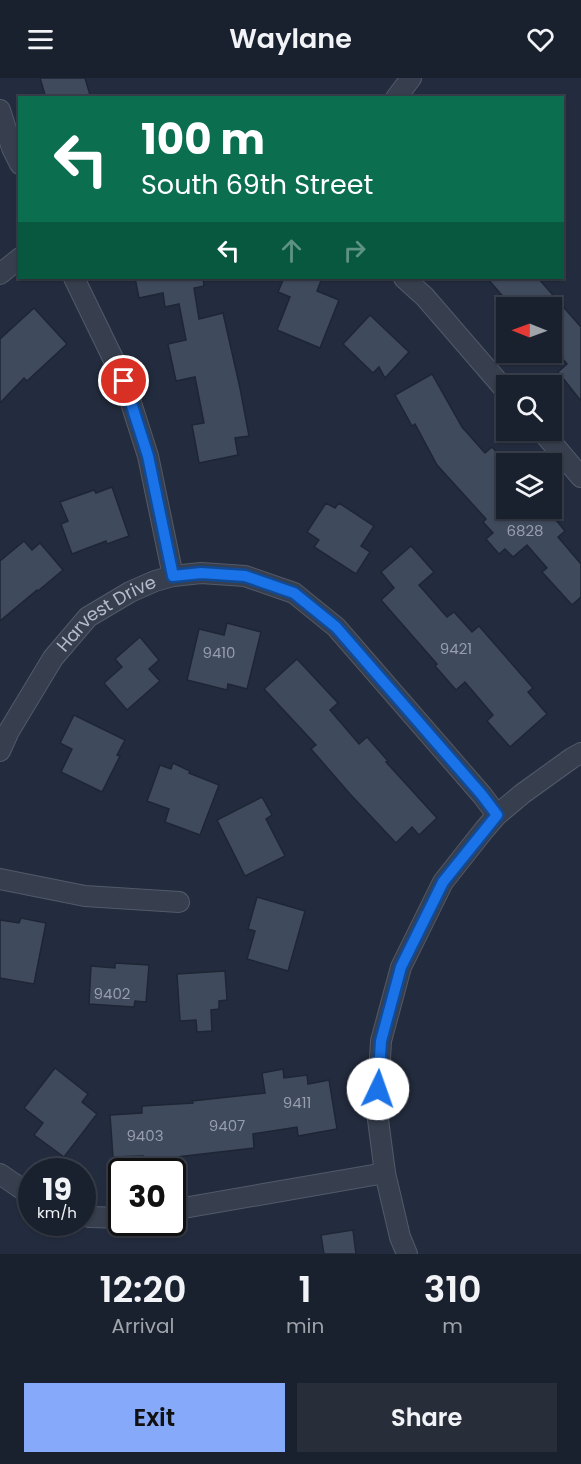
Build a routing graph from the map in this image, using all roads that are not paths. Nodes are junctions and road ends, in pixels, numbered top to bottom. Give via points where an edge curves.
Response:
1 (411, 78) edge
2 (398, 96) edge
3 (0, 111) edge
4 (18, 160) edge
5 (18, 260) edge
6 (0, 274) edge
7 (74, 279) edge
8 (405, 279) edge
9 (496, 379) edge
10 (550, 441) edge
11 (581, 477) edge
12 (173, 576) junction
13 (0, 751) edge
14 (581, 753) edge
15 (497, 815) junction
16 (0, 879) edge
17 (179, 902) dead end
18 (384, 1173) junction
19 (0, 1174) edge
20 (18, 1186) edge
21 (186, 1208) edge
22 (407, 1254) edge

1 - 2 street
3 - 4 street
5 - 6 street
7 - 12 street, Harvest Drive via 124,381 148,456
8 - 9 street
10 - 11 street
12 - 13 street, Harvest Drive via 130,592 88,617 53,658
12 - 15 street via 245,576 294,593 336,627
14 - 15 street
15 - 18 street via 443,882 401,967 381,1041 377,1112
16 - 17 street via 85,896
18 - 21 street
18 - 22 street
19 - 20 street

